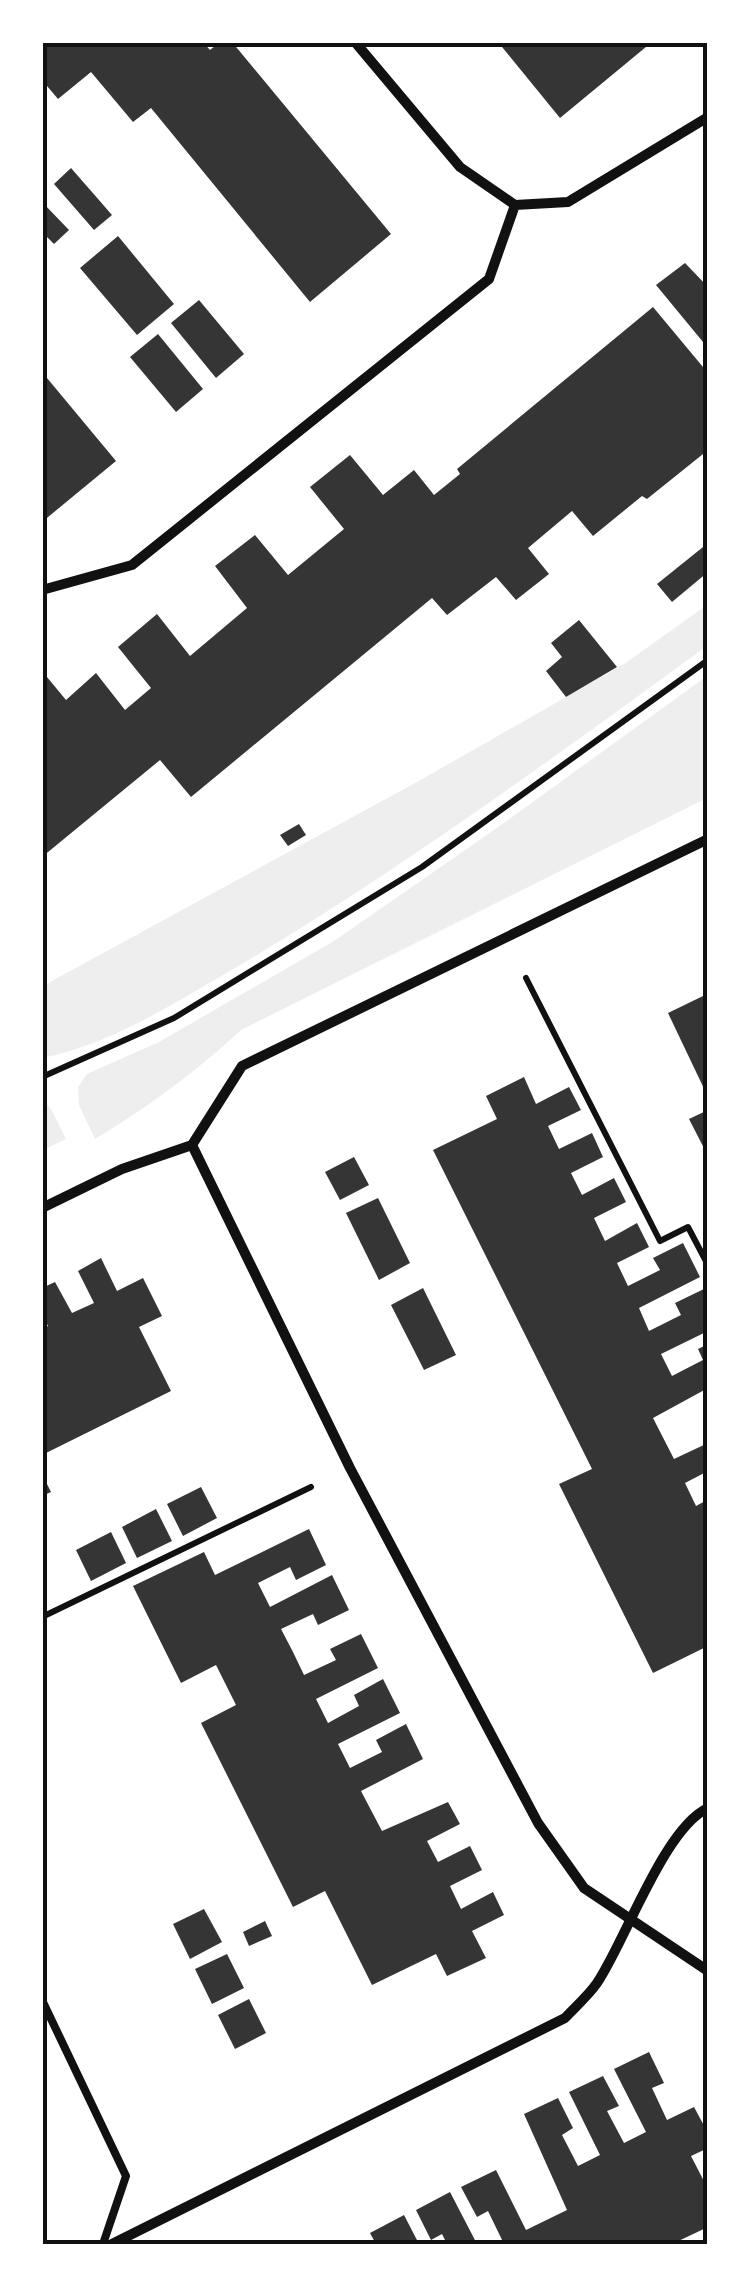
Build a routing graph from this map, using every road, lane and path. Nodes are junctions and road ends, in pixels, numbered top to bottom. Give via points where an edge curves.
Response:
1 (355, 42) edge
2 (708, 117) edge
3 (515, 205) junction
4 (42, 590) edge
5 (708, 660) edge
6 (708, 839) edge
7 (506, 938) junction
8 (42, 1077) edge
9 (192, 1145) junction
10 (42, 1208) edge
11 (708, 1265) edge
12 (350, 1468) junction
13 (42, 1617) edge
14 (708, 1808) edge
15 (630, 1919) junction
16 (708, 1971) edge
17 (42, 2000) edge
18 (102, 2244) edge
19 (112, 2244) edge

1 - 3 street via 460,167
2 - 3 street via 568,202
3 - 4 street via 489,279 132,565
5 - 8 path via 422,866 174,1018
6 - 7 street
7 - 9 street via 242,1066
7 - 11 path via 660,1241 688,1227
9 - 10 street
9 - 12 street
12 - 13 path
12 - 15 street via 538,1823 584,1888
14 - 15 street via 696,1813
15 - 16 street
15 - 19 street via 596,1984 565,2018
17 - 18 lane via 126,2176

